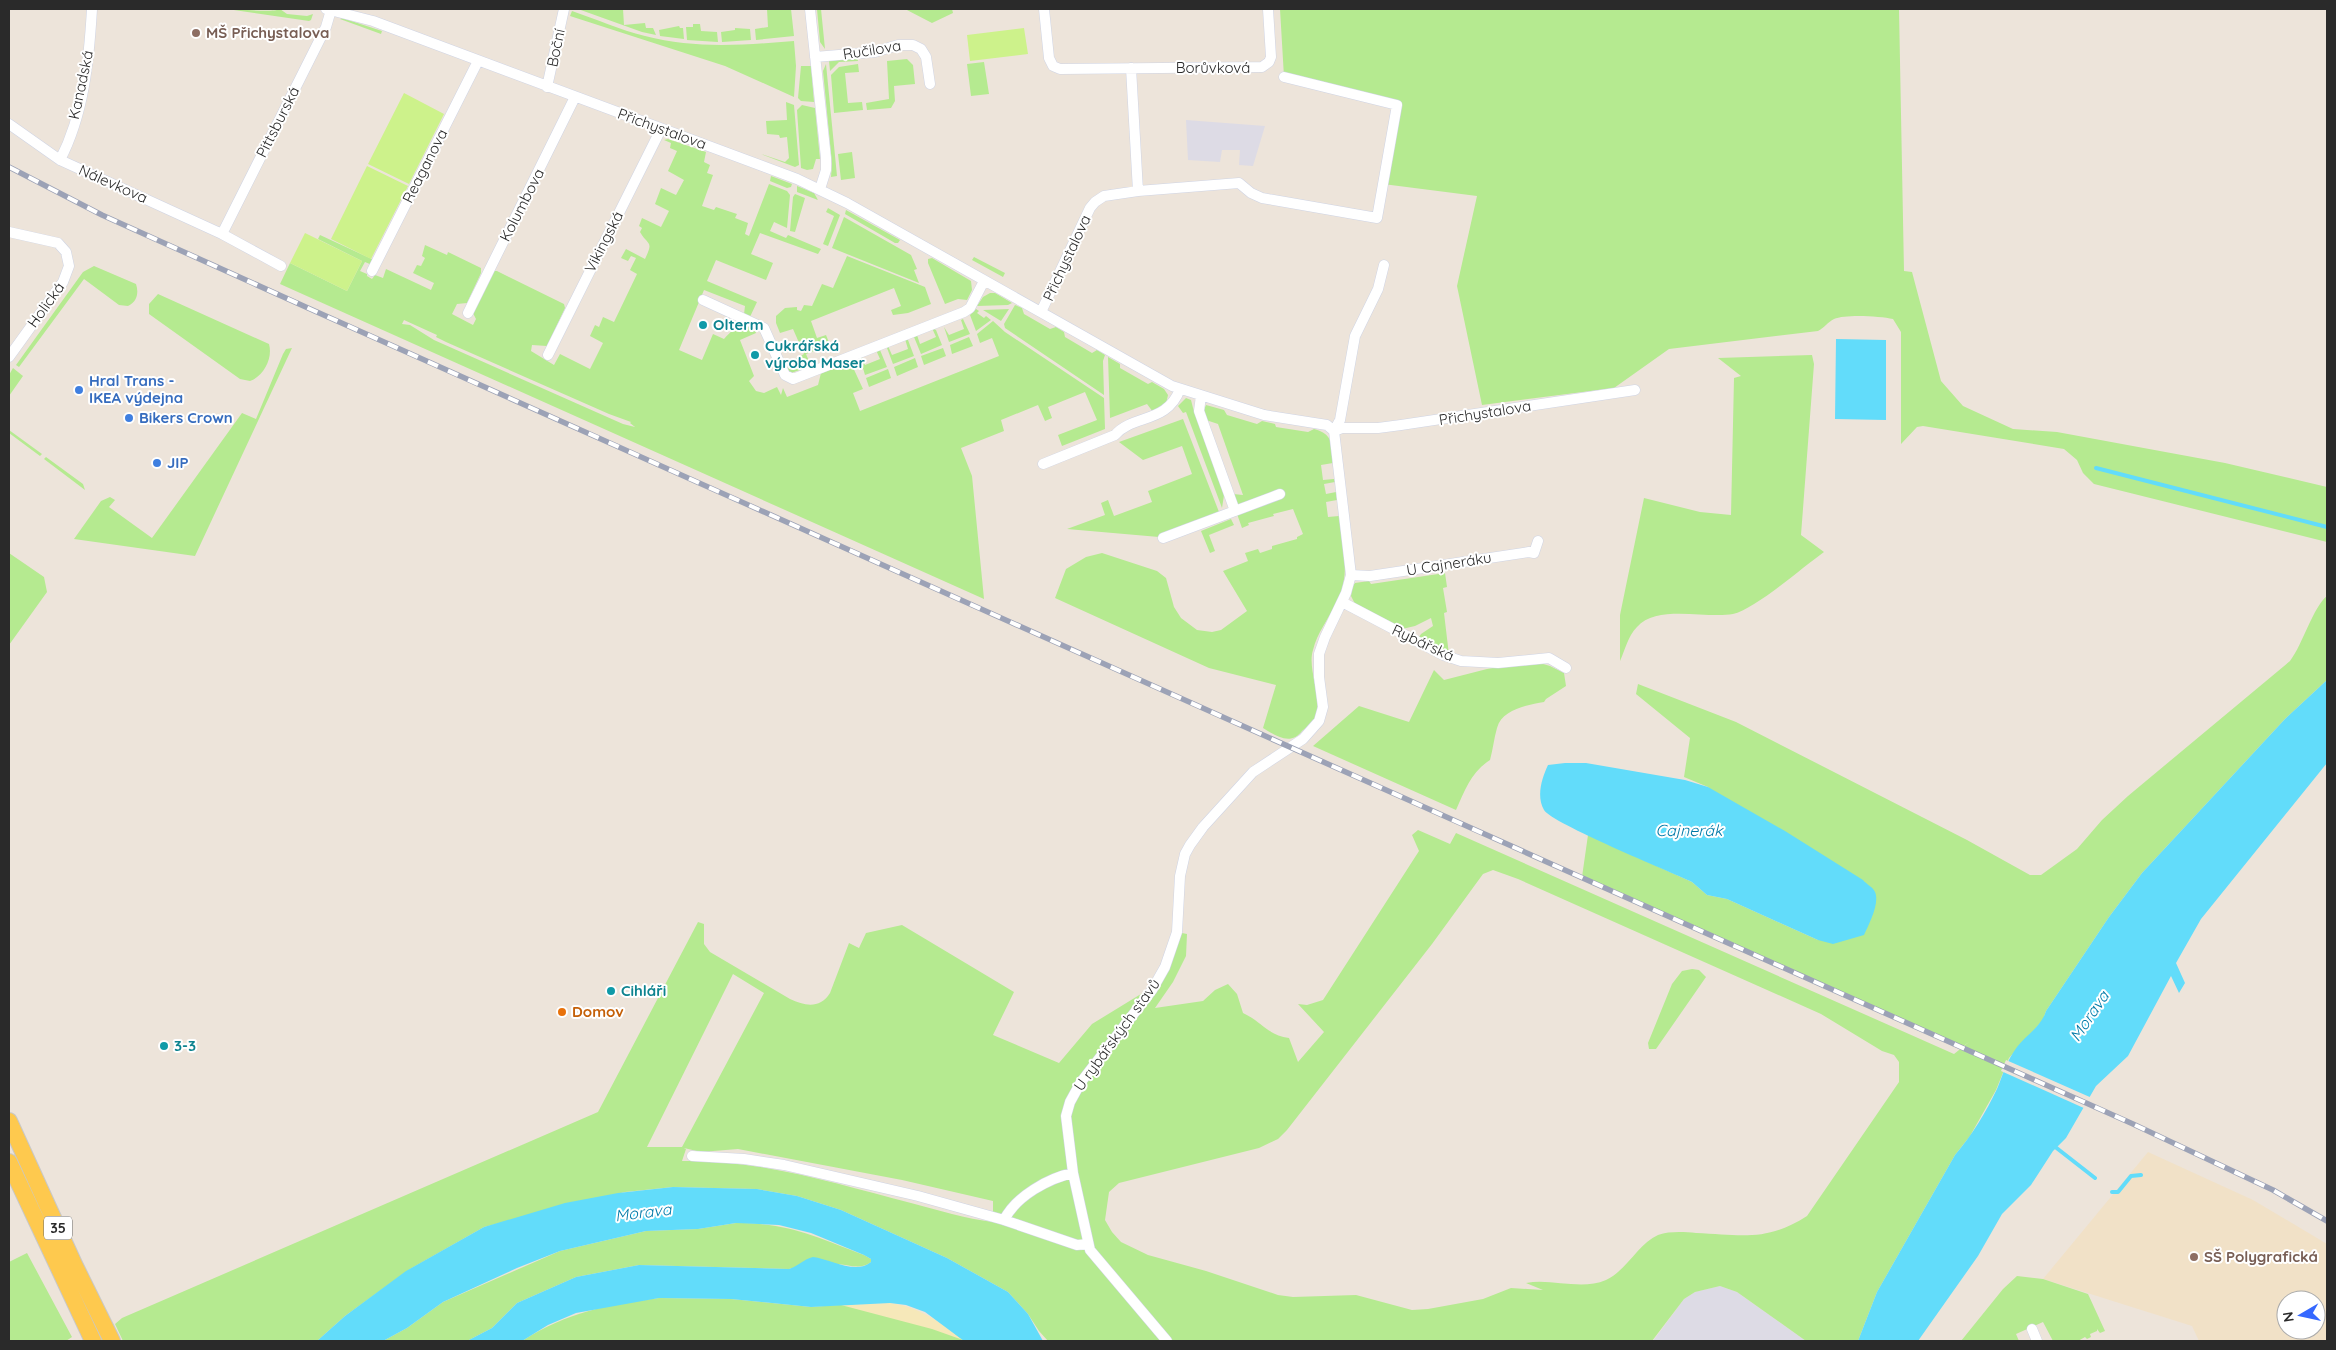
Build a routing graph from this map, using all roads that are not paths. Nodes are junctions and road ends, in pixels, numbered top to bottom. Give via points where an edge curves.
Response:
1 (92, 9) edge
2 (328, 9) edge
3 (564, 9) edge
4 (810, 9) edge
5 (1044, 9) edge
6 (1268, 9) edge
7 (815, 57) junction
8 (478, 60) junction
9 (1131, 68) junction
10 (1284, 76) dead end
11 (930, 84) dead end
12 (547, 87) junction
13 (576, 97) junction
14 (9, 124) edge
15 (661, 129) junction
16 (60, 160) junction
17 (820, 189) junction
18 (1138, 191) junction
19 (9, 232) edge
20 (222, 234) junction
21 (1384, 265) dead end
22 (281, 266) dead end
23 (372, 271) dead end
24 (984, 281) junction
25 (703, 300) dead end
26 (1041, 312) junction
27 (468, 313) dead end
28 (548, 355) dead end
29 (9, 357) edge
30 (1180, 389) junction
31 (1635, 390) dead end
32 (1201, 396) junction
33 (1334, 431) junction
34 (1043, 464) dead end
35 (1280, 494) dead end
36 (1235, 511) junction
37 (1163, 538) dead end
38 (1538, 541) dead end
39 (1351, 575) junction
40 (1342, 602) junction
41 (1566, 668) dead end
42 (9, 1121) edge
43 (692, 1156) dead end
44 (9, 1162) edge
45 (1073, 1172) junction
46 (1004, 1220) junction
47 (1088, 1244) junction
48 (2032, 1329) dead end
49 (110, 1337) edge
50 (93, 1341) edge
51 (1167, 1341) edge
52 (2037, 1341) edge

1 - 16 street, Kanadská via 90,53 80,101
2 - 8 street, Přichystalova via 368,19
2 - 20 street, Pittsburská via 326,27
3 - 12 street, Boční
4 - 7 street
5 - 9 street, Borůvková via 1049,58 1055,67
6 - 9 street, Borůvková via 1271,53 1265,66
7 - 11 street, Ručilova via 875,52 898,44 913,45 926,57
7 - 17 street via 826,158
8 - 12 street, Přichystalova
8 - 23 street, Reaganova
9 - 18 street
10 - 18 street, Přichystalova via 1397,105 1377,218 1262,198 1239,183
12 - 13 street, Přichystalova
13 - 15 street, Přichystalova
13 - 27 street, Kolumbova
14 - 16 street, Nálevkova
15 - 17 street, Přichystalova
15 - 28 street, Vikingská
16 - 20 street, Nálevkova
17 - 24 street, Přichystalova
18 - 26 street, Přichystalova via 1104,196 1095,202
19 - 29 street, Holická via 58,243 68,256 69,266 63,282
20 - 22 street, Nálevkova
21 - 33 street via 1378,289 1356,336 1340,420
24 - 25 street via 970,308 964,312 793,379 784,375 764,328
24 - 26 street, Přichystalova
26 - 30 street, Přichystalova
30 - 32 street, Přichystalova
30 - 34 street via 1176,400 1159,414
31 - 33 street, Přichystalova via 1402,425
32 - 33 street, Přichystalova via 1270,416 1327,425
32 - 36 street via 1199,411
33 - 39 street
35 - 36 street
36 - 37 street
38 - 39 street, U Cajneráku via 1534,553 1370,576
39 - 40 street, U rybářských stavů
40 - 41 street, Rybářská via 1431,649 1461,661 1498,664 1549,658
40 - 45 street, U rybářských stavů via 1319,654 1318,677 1323,707 1317,726 1254,772 1203,828 1185,854 1180,876 1177,932 1167,962 1152,990 1105,1048 1070,1102 1066,1116
42 - 49 main road, 35
43 - 46 street via 744,1158 784,1166 918,1196
44 - 50 main road, 35
45 - 46 street via 1033,1191
45 - 47 street, U rybářských stavů
46 - 47 street via 1076,1244
47 - 51 street, U rybářských stavů
48 - 52 street

